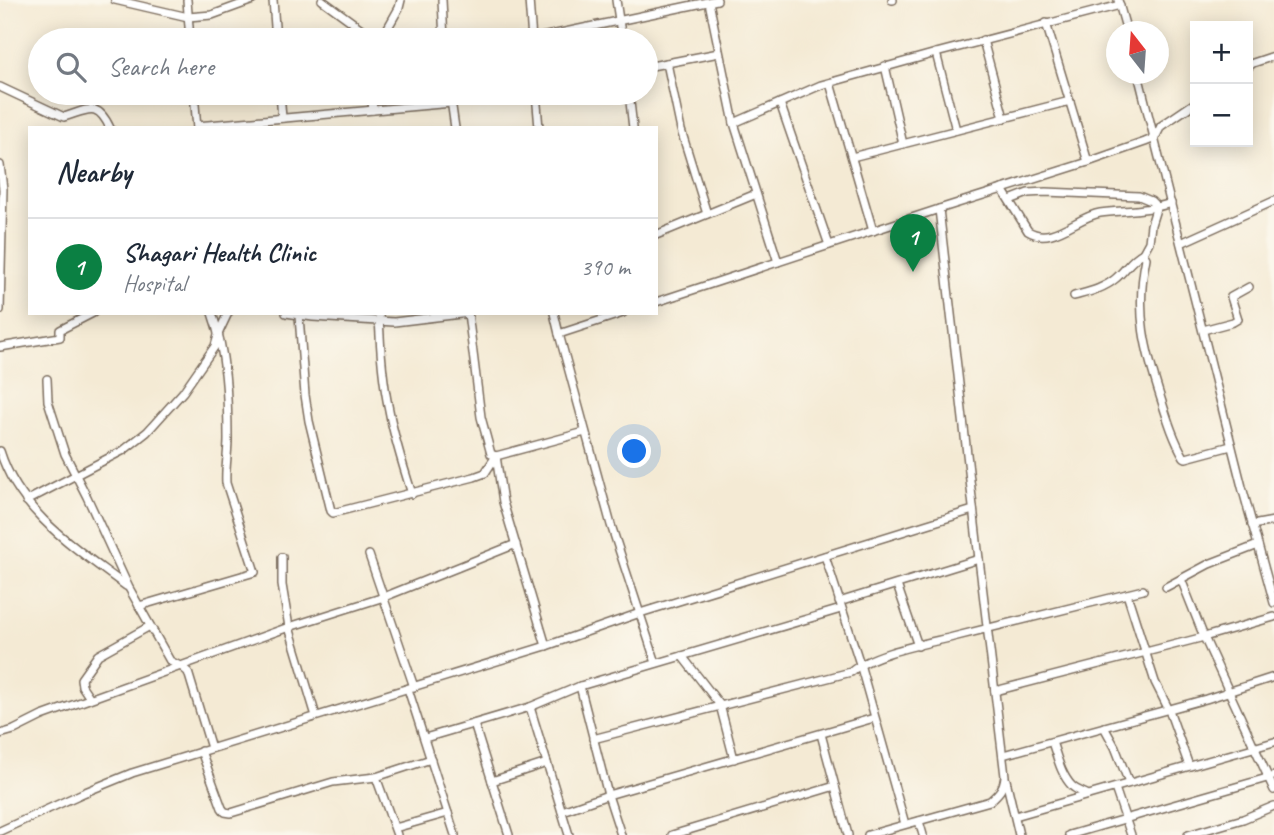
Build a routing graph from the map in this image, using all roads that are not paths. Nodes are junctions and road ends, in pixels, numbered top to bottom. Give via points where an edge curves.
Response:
1 (115, 0) edge
2 (187, 0) edge
3 (253, 0) edge
4 (273, 0) edge
5 (322, 0) edge
6 (401, 0) edge
7 (442, 0) edge
8 (529, 0) edge
9 (616, 0) edge
10 (713, 1) edge
11 (1119, 2) edge
12 (188, 17) junction
13 (619, 21) junction
14 (1124, 21) edge
15 (1046, 23) junction
16 (189, 28) edge
17 (275, 28) edge
18 (360, 28) edge
19 (388, 28) edge
20 (443, 28) edge
21 (531, 28) edge
22 (587, 28) edge
23 (620, 28) edge
24 (983, 40) junction
25 (719, 53) junction
26 (936, 53) junction
27 (1274, 56) edge
28 (667, 63) junction
29 (1253, 63) edge
30 (658, 64) edge
31 (886, 66) junction
32 (830, 83) junction
33 (1141, 84) edge
34 (0, 87) edge
35 (28, 100) edge
36 (1070, 101) junction
37 (780, 103) junction
38 (38, 105) edge
39 (195, 105) edge
40 (281, 105) edge
41 (372, 105) edge
42 (429, 105) edge
43 (452, 105) edge
44 (537, 105) edge
45 (630, 105) edge
46 (1190, 106) edge
47 (373, 110) junction
48 (282, 118) junction
49 (1004, 118) junction
50 (734, 123) junction
51 (109, 126) edge
52 (197, 126) edge
53 (206, 126) edge
54 (455, 126) edge
55 (539, 126) edge
56 (633, 126) edge
57 (956, 130) junction
58 (1155, 138) junction
59 (903, 144) junction
60 (852, 157) junction
61 (1088, 162) junction
62 (0, 165) edge
63 (1003, 189) junction
64 (756, 194) junction
65 (1010, 200) junction
66 (1274, 201) edge
67 (1171, 203) junction
68 (939, 209) junction
69 (1156, 209) junction
70 (707, 214) junction
71 (1, 218) edge
72 (873, 231) junction
73 (658, 234) edge
74 (1181, 243) junction
75 (829, 245) junction
76 (1143, 253) junction
77 (778, 262) junction
78 (1249, 287) dead end
79 (1074, 296) dead end
80 (658, 301) edge
81 (0, 310) edge
82 (89, 315) edge
83 (213, 315) edge
84 (227, 315) edge
85 (295, 315) edge
86 (452, 315) edge
87 (468, 315) edge
88 (554, 315) edge
89 (617, 315) edge
90 (299, 316) junction
91 (379, 317) edge
92 (1203, 330) junction
93 (219, 332) junction
94 (559, 334) junction
95 (0, 347) edge
96 (47, 379) dead end
97 (586, 432) junction
98 (1231, 446) junction
99 (0, 451) edge
100 (496, 456) junction
101 (75, 474) junction
102 (412, 494) junction
103 (26, 501) junction
104 (973, 510) junction
105 (1274, 521) edge
106 (1251, 525) junction
107 (516, 544) junction
108 (1258, 545) junction
109 (369, 555) dead end
110 (825, 556) junction
111 (282, 557) dead end
112 (979, 559) junction
113 (1264, 566) junction
114 (1274, 566) edge
115 (1181, 579) junction
116 (897, 585) junction
117 (1166, 587) dead end
118 (129, 588) junction
119 (1143, 590) dead end
120 (1127, 594) junction
121 (384, 597) junction
122 (1274, 603) edge
123 (139, 606) junction
124 (840, 606) junction
125 (640, 613) junction
126 (1274, 617) edge
127 (150, 626) junction
128 (289, 627) junction
129 (987, 628) junction
130 (1204, 637) junction
131 (546, 646) junction
132 (918, 646) junction
133 (1145, 652) junction
134 (682, 656) junction
135 (656, 663) junction
136 (860, 664) junction
137 (180, 666) junction
138 (1274, 677) edge
139 (580, 686) junction
140 (411, 687) junction
141 (995, 691) junction
142 (1229, 692) junction
143 (90, 698) junction
144 (720, 705) junction
145 (530, 707) junction
146 (1169, 710) junction
147 (316, 716) junction
148 (874, 719) junction
149 (474, 724) junction
150 (1104, 727) junction
151 (0, 734) edge
152 (821, 734) junction
153 (425, 738) junction
154 (593, 739) junction
155 (1052, 741) junction
156 (1274, 742) edge
157 (211, 748) junction
158 (1256, 748) junction
159 (201, 751) junction
160 (1003, 755) junction
161 (431, 759) junction
162 (734, 759) junction
163 (547, 763) junction
164 (1189, 766) junction
165 (1005, 776) junction
166 (376, 777) junction
167 (1271, 777) edge
168 (492, 781) junction
169 (1129, 783) junction
170 (835, 786) junction
171 (1073, 787) junction
172 (1115, 788) junction
173 (1274, 790) edge
174 (608, 795) junction
175 (1088, 795) junction
176 (1072, 799) junction
177 (1274, 806) edge
178 (562, 811) junction
179 (448, 813) junction
180 (1015, 816) junction
181 (1125, 818) junction
182 (919, 821) junction
183 (905, 824) junction
184 (0, 831) edge
185 (396, 832) edge
186 (880, 833) edge
187 (455, 835) edge
188 (509, 835) edge
189 (569, 835) edge
190 (621, 835) edge
191 (672, 835) edge
192 (848, 835) edge
193 (868, 835) edge
194 (923, 835) edge
195 (1019, 835) edge
196 (1069, 835) edge
197 (1131, 835) edge
198 (1188, 835) edge

1 - 12 street
2 - 12 street
3 - 12 street via 212,15
4 - 17 street
5 - 18 street
6 - 19 street
7 - 20 street
8 - 21 street
9 - 13 street
10 - 13 street
10 - 25 street
11 - 14 street
11 - 15 street
12 - 16 street
13 - 22 street
13 - 23 street
15 - 24 street
15 - 36 street
24 - 26 street
24 - 49 street
25 - 28 street
25 - 50 street
26 - 31 street
26 - 57 street
27 - 29 street
28 - 30 street
28 - 70 street via 681,130
31 - 32 street
31 - 59 street
32 - 37 street
32 - 60 street
33 - 58 street
34 - 35 street
36 - 49 street
36 - 61 street
37 - 50 street
37 - 75 street
38 - 51 street via 64,117 97,110
39 - 52 street
40 - 48 street
41 - 47 street
42 - 47 street
43 - 54 street
44 - 55 street
45 - 56 street
46 - 58 street via 1161,126
47 - 48 street
48 - 53 street
49 - 57 street
50 - 64 street
57 - 59 street
58 - 61 street
58 - 67 street
59 - 60 street
60 - 72 street
61 - 63 street
62 - 71 street
63 - 65 street
63 - 68 street
64 - 70 street
64 - 77 street
65 - 69 street via 1046,192 1139,196
65 - 69 street via 1028,231 1042,236 1097,214
66 - 74 street
67 - 69 street
67 - 74 street
68 - 72 street
68 - 104 street
69 - 76 street
70 - 73 street
71 - 81 street
72 - 75 street
74 - 92 street
75 - 77 street
76 - 79 street via 1104,287
76 - 98 street via 1143,328 1173,436 1186,458
77 - 80 street
78 - 92 street via 1231,297 1238,319
82 - 95 street via 60,330 61,337
83 - 93 street
84 - 93 street
85 - 90 street
86 - 91 street via 394,322
87 - 100 street via 481,417 491,454
88 - 94 street
89 - 94 street
90 - 91 street
90 - 102 street via 309,421 331,511
91 - 102 street via 388,409
92 - 98 street
93 - 101 street via 215,346 183,392 147,432 124,450
93 - 123 street via 226,392 226,483 255,572
94 - 97 street
96 - 101 street via 48,401
97 - 100 street
97 - 125 street
98 - 106 street
99 - 103 street
100 - 102 street via 485,473
100 - 107 street
101 - 103 street
101 - 118 street
103 - 118 street via 57,533
104 - 110 street
104 - 112 street
105 - 106 street
106 - 108 street
107 - 121 street
107 - 131 street
108 - 113 street
108 - 115 street
109 - 121 street
110 - 124 street
110 - 125 street
111 - 128 street
112 - 116 street
112 - 129 street
113 - 114 street
113 - 122 street
115 - 117 street
115 - 130 street
116 - 124 street
116 - 132 street
118 - 123 street
119 - 120 street
120 - 129 street
120 - 133 street
121 - 128 street
121 - 140 street
123 - 127 street
124 - 134 street
124 - 136 street
125 - 131 street
125 - 135 street
126 - 130 street
127 - 137 street via 170,662
127 - 143 street via 98,655 81,679
128 - 137 street
128 - 147 street
129 - 132 street
129 - 141 street
130 - 133 street
130 - 142 street
131 - 140 street
132 - 136 street
133 - 141 street
133 - 146 street
134 - 135 street
134 - 144 street
135 - 139 street
136 - 144 street via 851,672
136 - 148 street
137 - 143 street
137 - 157 street via 188,672
138 - 142 street
139 - 145 street
139 - 154 street
140 - 147 street
140 - 153 street
141 - 160 street
142 - 146 street
142 - 158 street
143 - 151 street
144 - 154 street
144 - 162 street
145 - 149 street
145 - 163 street
146 - 150 street
146 - 164 street
147 - 157 street
148 - 152 street
148 - 183 street
149 - 153 street
149 - 168 street
150 - 155 street
150 - 169 street
152 - 162 street
152 - 170 street
153 - 161 street
154 - 174 street
155 - 160 street
155 - 171 street
156 - 158 street
157 - 159 street
158 - 164 street
158 - 167 street
159 - 166 street via 222,808 231,813 333,782
159 - 184 street via 109,782
160 - 165 street
161 - 166 street
161 - 179 street
162 - 174 street
163 - 168 street
163 - 178 street
164 - 169 street
165 - 180 street
165 - 182 street via 1003,787 990,801
166 - 185 street
167 - 173 street
167 - 181 street
168 - 188 street
169 - 172 street
170 - 191 street
170 - 192 street
171 - 175 street
171 - 176 street
172 - 175 street
172 - 181 street
174 - 178 street
174 - 190 street
175 - 176 street
176 - 180 street
177 - 198 street
178 - 189 street
179 - 185 street
179 - 187 street
180 - 195 street
181 - 196 street
181 - 197 street
182 - 183 street
182 - 194 street
183 - 186 street
186 - 193 street

